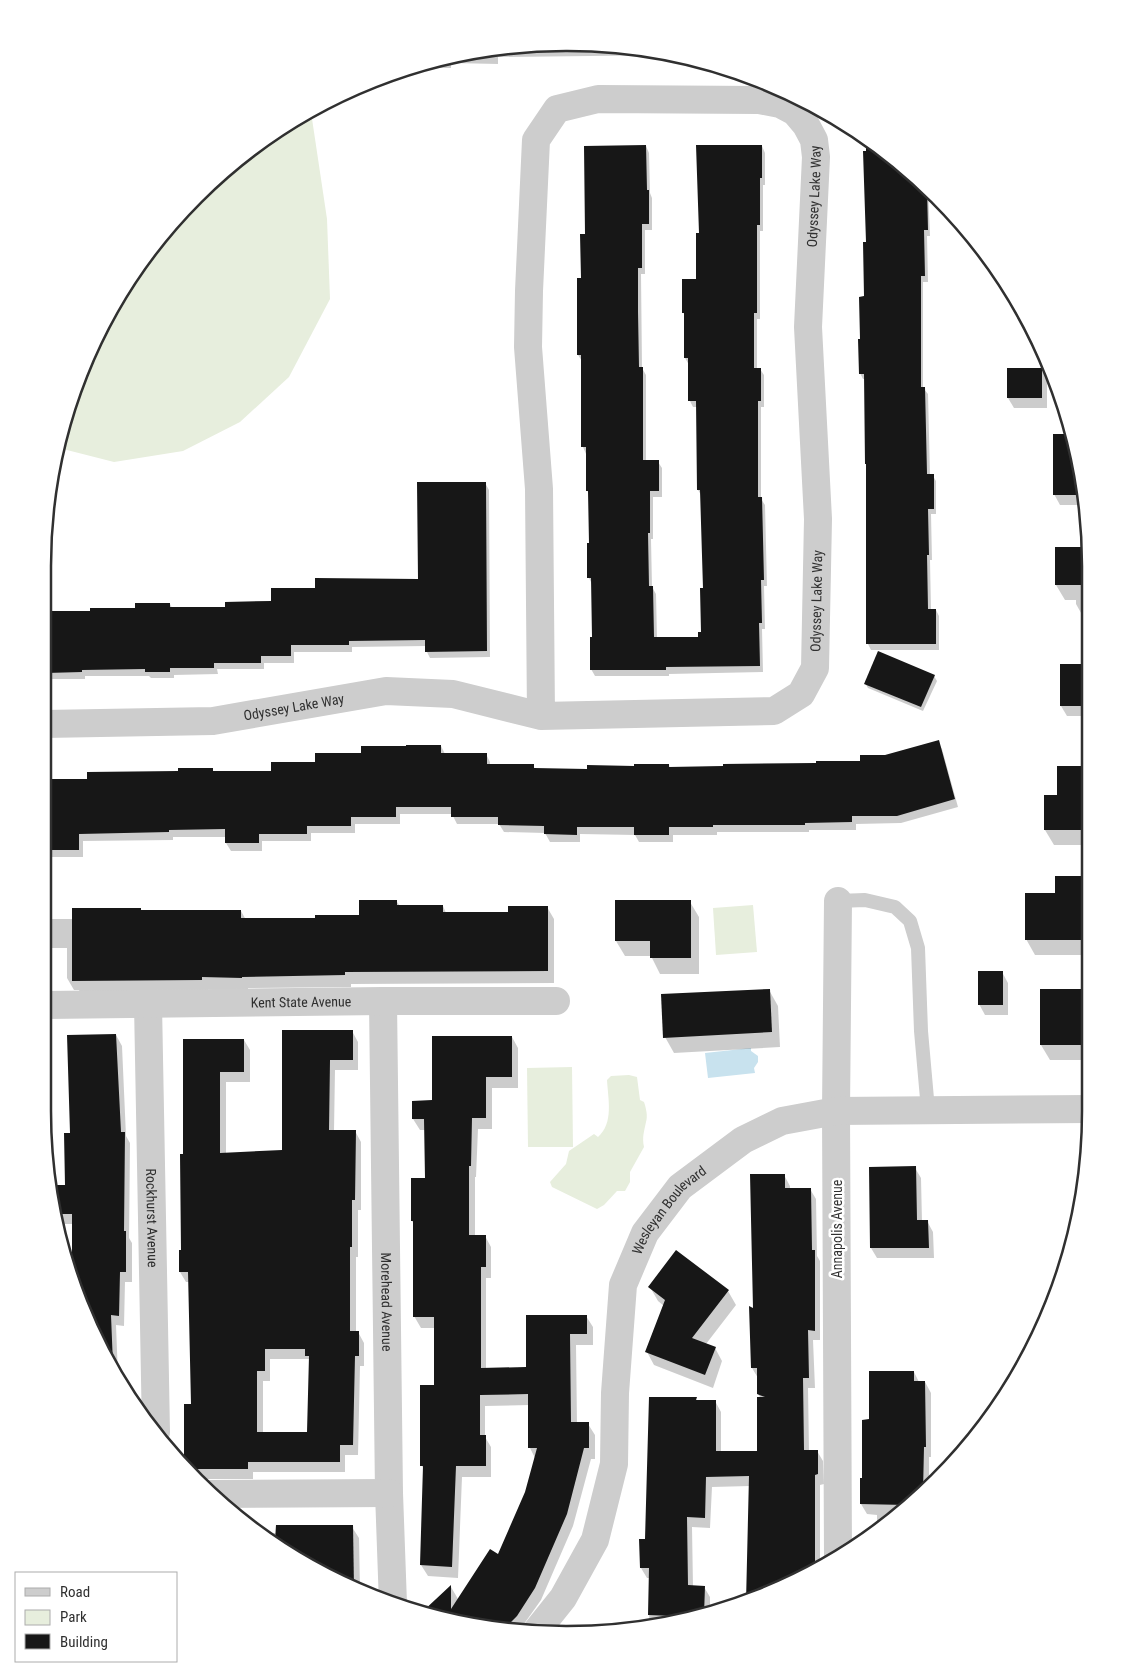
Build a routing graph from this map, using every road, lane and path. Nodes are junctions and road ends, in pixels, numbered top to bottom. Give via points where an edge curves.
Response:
1 (541, 716) junction
2 (51, 724) edge
3 (838, 902) joint
4 (383, 1001) junction
5 (556, 1001) dead end
6 (148, 1004) junction
7 (51, 1005) edge
8 (1082, 1108) edge
9 (836, 1110) junction
10 (928, 1110) junction
11 (156, 1421) edge
12 (389, 1493) junction
13 (223, 1494) edge
14 (838, 1548) edge
15 (392, 1595) edge
16 (541, 1625) edge

1 - 1 street, Odyssey Lake Way via 774,711 801,694 815,668 818,518 808,327 816,157 814,140 806,125 796,112 780,104 759,100 598,99 557,109 536,140 528,347 539,489
1 - 2 street, Odyssey Lake Way via 453,694 386,691 213,721
3 - 9 street, Annapolis Avenue
3 - 10 lane via 865,900 895,907 910,921 918,948
4 - 5 street, Kent State Avenue
4 - 6 street, Kent State Avenue
4 - 12 street, Morehead Avenue
6 - 7 street, Kent State Avenue
6 - 11 street, Rockhurst Avenue
8 - 10 street, Wesleyan Boulevard
9 - 10 street, Wesleyan Boulevard
9 - 14 street, Annapolis Avenue
9 - 16 street, Wesleyan Boulevard via 782,1121 743,1140 680,1187 645,1234 623,1285 615,1393 614,1464 595,1540 563,1598
12 - 13 street
12 - 15 street, Morehead Avenue

